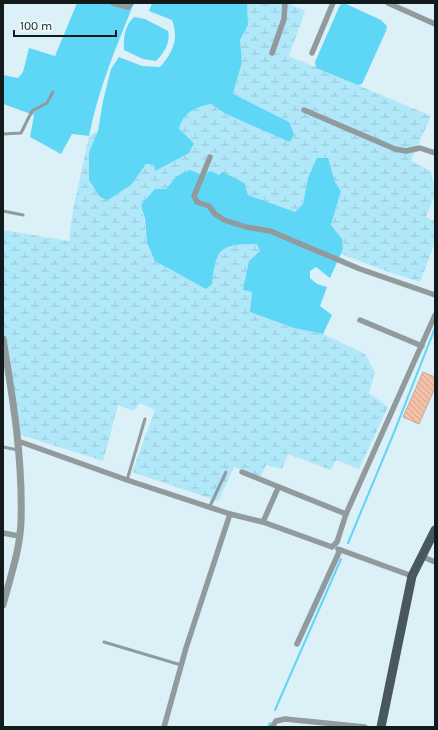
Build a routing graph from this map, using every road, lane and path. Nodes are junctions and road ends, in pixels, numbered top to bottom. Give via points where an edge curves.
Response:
1 (114, 3) edge
2 (131, 3) edge
3 (285, 3) edge
4 (333, 3) edge
5 (388, 3) edge
6 (435, 24) edge
7 (272, 52) dead end
8 (312, 53) dead end
9 (53, 92) dead end
10 (304, 110) dead end
11 (3, 134) edge
12 (435, 153) edge
13 (210, 157) dead end
14 (3, 212) edge
15 (24, 215) dead end
16 (435, 296) edge
17 (435, 315) edge
18 (360, 320) dead end
19 (3, 339) edge
20 (422, 346) junction
21 (145, 419) dead end
22 (18, 441) junction
23 (3, 448) edge
24 (18, 450) junction
25 (226, 472) dead end
26 (242, 472) dead end
27 (127, 480) junction
28 (278, 488) junction
29 (210, 506) junction
30 (230, 514) junction
31 (346, 514) junction
32 (263, 522) junction
33 (435, 530) edge
34 (3, 533) edge
35 (19, 536) junction
36 (332, 547) junction
37 (340, 550) junction
38 (421, 556) junction
39 (435, 562) edge
40 (412, 576) junction
41 (3, 605) edge
42 (104, 642) dead end
43 (297, 644) dead end
44 (181, 665) junction
45 (164, 727) edge
46 (272, 727) edge
47 (365, 727) edge
48 (381, 727) edge

1 - 2 street via 128,7
3 - 7 street via 284,19
4 - 8 street
5 - 6 street
9 - 11 lane via 47,103 32,111 21,133
10 - 12 street via 395,149 420,148
13 - 16 street via 194,196 198,202 209,206 219,217 246,227 270,231 360,269
14 - 15 lane
17 - 20 street
18 - 20 street
19 - 22 street
20 - 31 street
21 - 27 lane
22 - 24 street
22 - 27 street
23 - 24 lane
24 - 35 street via 21,521
25 - 29 lane
26 - 28 street
27 - 29 street
28 - 31 street
28 - 32 street
29 - 30 street
30 - 32 street
30 - 44 street
31 - 36 street via 337,542
32 - 36 street
33 - 38 main road
34 - 35 street
35 - 41 street
36 - 37 street
37 - 40 street
37 - 43 street
38 - 39 street
38 - 40 main road
40 - 48 main road
42 - 44 lane
44 - 45 street
46 - 47 street via 276,721 285,719

